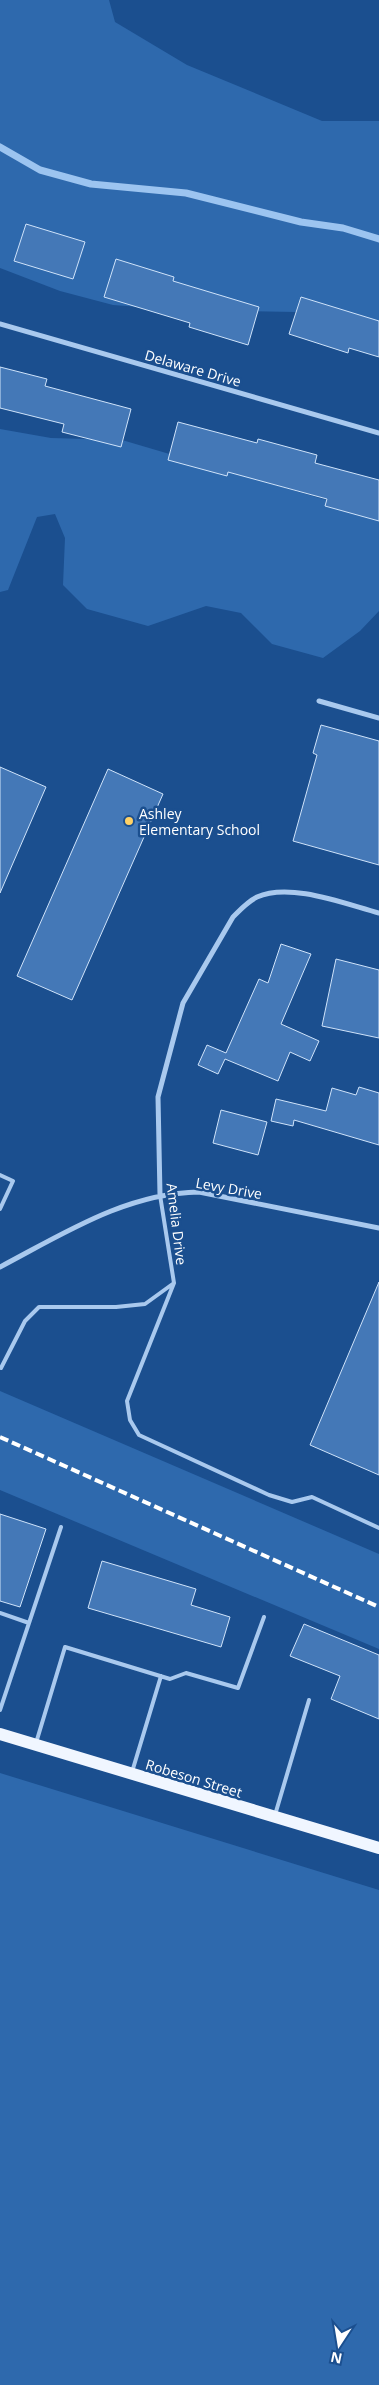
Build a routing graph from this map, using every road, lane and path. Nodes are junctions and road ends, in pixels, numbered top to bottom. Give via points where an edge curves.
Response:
1 (0, 324) edge
2 (379, 433) edge
3 (319, 701) dead end
4 (379, 718) edge
5 (379, 913) edge
6 (0, 1175) edge
7 (160, 1195) junction
8 (0, 1209) edge
9 (379, 1228) edge
10 (0, 1267) edge
11 (174, 1283) junction
12 (1, 1368) dead end
13 (60, 1527) dead end
14 (379, 1528) edge
15 (0, 1613) edge
16 (264, 1617) dead end
17 (29, 1623) junction
18 (161, 1676) junction
19 (310, 1700) dead end
20 (0, 1710) edge
21 (0, 1734) edge
22 (35, 1745) junction
23 (131, 1774) junction
24 (274, 1818) junction
25 (379, 1847) edge

1 - 2 street, Delaware Drive
3 - 4 street
5 - 7 street, Amelia Drive via 278,891 257,897 233,917 183,1003 158,1097
6 - 8 lane via 13,1181
7 - 9 street, Levy Drive via 199,1192
7 - 10 street, Levy Drive via 94,1218
7 - 11 lane, Amelia Drive
11 - 12 lane via 145,1304 39,1307 25,1321
11 - 14 lane, Amelia Drive via 127,1401 130,1420 139,1435 269,1496 292,1502 312,1497
13 - 17 lane
15 - 17 lane
16 - 18 lane via 238,1688 186,1673 170,1679
17 - 20 lane
18 - 22 lane via 65,1647
18 - 23 lane
19 - 24 lane
21 - 22 main road, Robeson Street
22 - 23 main road, Robeson Street
23 - 24 main road, Robeson Street
24 - 25 main road, Robeson Street

